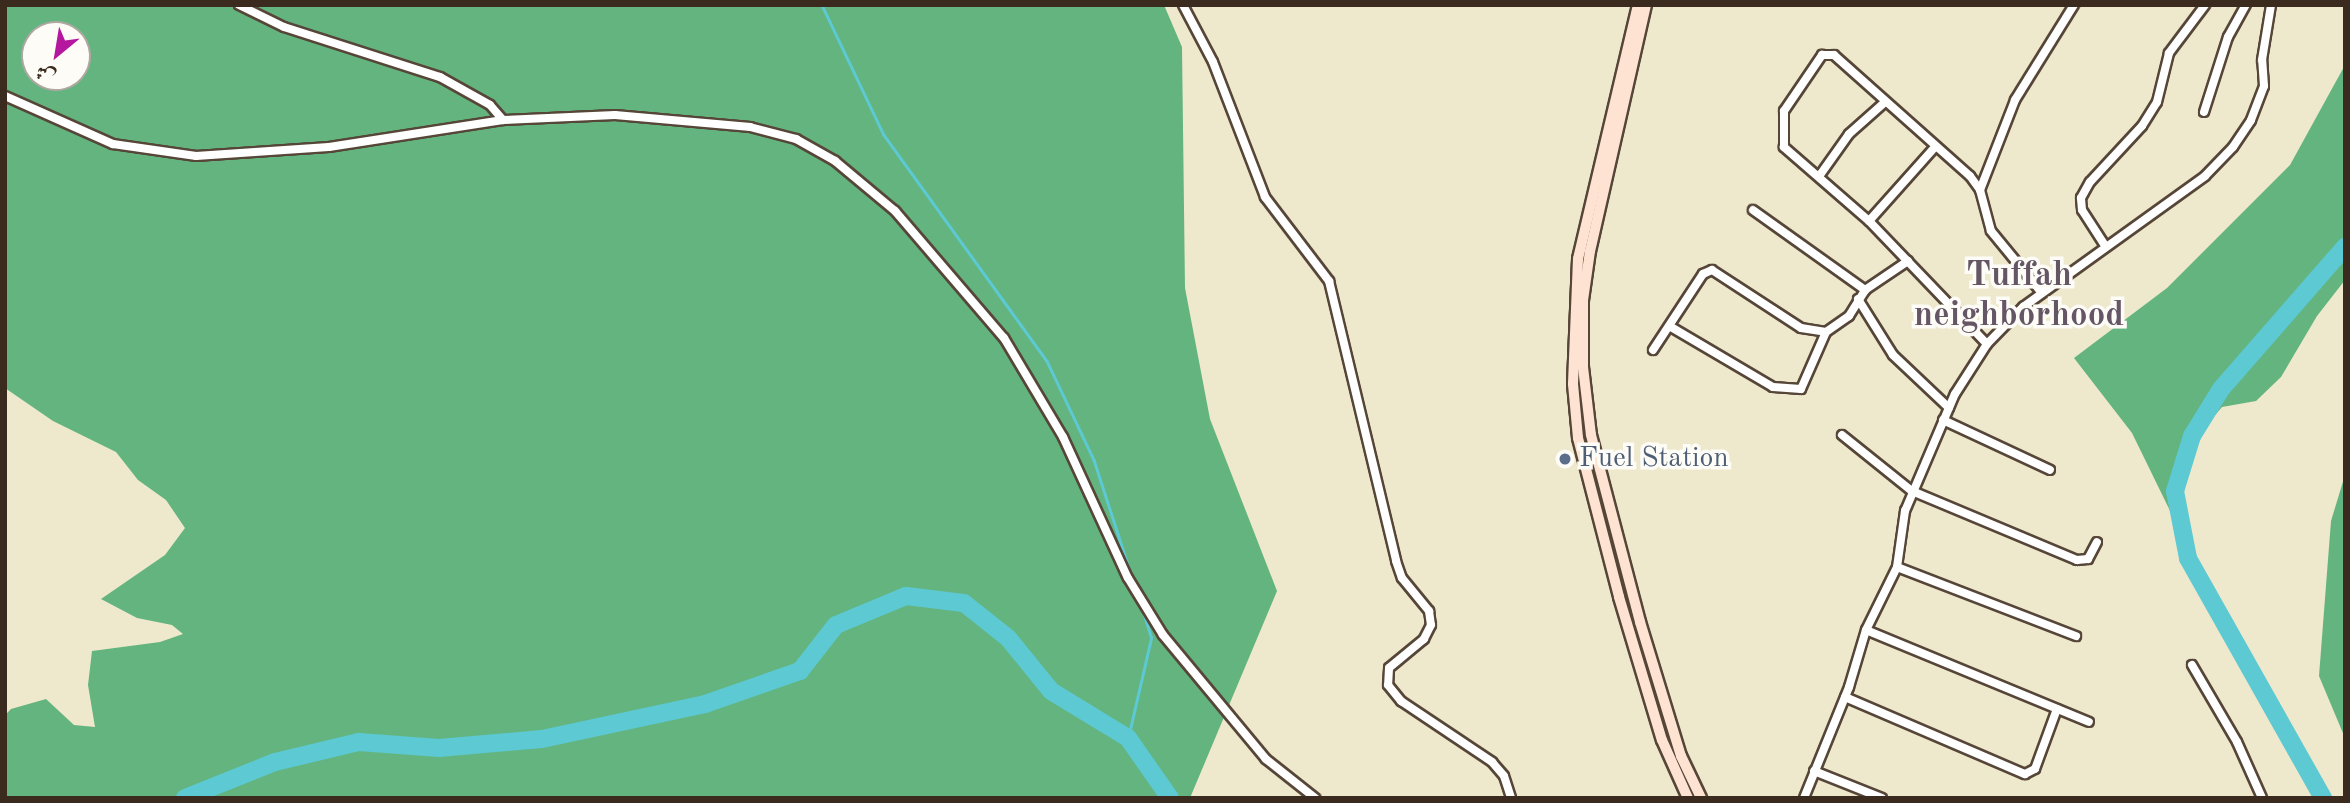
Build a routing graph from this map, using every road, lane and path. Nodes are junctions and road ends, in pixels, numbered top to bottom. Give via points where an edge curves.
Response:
1 (239, 5) edge
2 (1183, 5) edge
3 (1638, 5) edge
4 (1646, 5) edge
5 (2074, 5) edge
6 (2205, 5) edge
7 (2246, 5) edge
8 (2270, 5) edge
9 (5, 96) edge
10 (1884, 103) junction
11 (2204, 112) dead end
12 (503, 120) junction
13 (1934, 148) junction
14 (1820, 175) junction
15 (1980, 190) junction
16 (1753, 210) dead end
17 (1869, 221) junction
18 (2104, 244) junction
19 (1908, 261) junction
20 (1865, 290) junction
21 (2042, 293) junction
22 (1858, 299) junction
23 (1671, 327) junction
24 (1826, 332) junction
25 (1987, 345) junction
26 (1653, 350) dead end
27 (1949, 408) junction
28 (1943, 420) junction
29 (1842, 435) dead end
30 (2050, 470) dead end
31 (1912, 491) junction
32 (2097, 542) dead end
33 (1897, 567) junction
34 (1866, 630) junction
35 (2076, 636) dead end
36 (2192, 665) dead end
37 (1845, 697) junction
38 (2057, 709) junction
39 (2089, 722) dead end
40 (1814, 771) junction
41 (1315, 798) edge
42 (1511, 798) edge
43 (1688, 798) edge
44 (1701, 798) edge
45 (1804, 798) edge
46 (1882, 798) edge
47 (2262, 798) edge

1 - 12 street via 284,27 440,77 490,105
2 - 42 street via 1213,62 1265,197 1329,281 1396,561 1402,578 1429,611 1431,625 1424,639 1390,668 1388,685 1401,701 1492,762 1504,776
3 - 43 main road via 1578,259 1571,342 1573,384 1578,438 1619,597 1662,740
4 - 44 main road via 1590,251 1583,300 1583,367 1592,436 1640,622 1681,756
5 - 15 street via 2015,100
6 - 18 street via 2169,53 2157,102 2142,126 2081,198 2082,210
7 - 11 street via 2228,37
8 - 18 street via 2262,60 2264,86 2239,138 2205,176
9 - 12 street via 113,144 196,156 329,147
10 - 13 street
10 - 14 street via 1849,134
10 - 14 street via 1834,55 1822,55 1784,111 1782,132 1789,154
12 - 41 street via 615,115 750,127 796,139 868,186 951,272 1004,338 1063,438 1128,578 1163,635 1266,759
13 - 15 street via 1970,176
13 - 17 street
14 - 17 street
15 - 21 street via 1991,231
16 - 20 street
17 - 19 street
18 - 21 street
19 - 20 street
19 - 25 street
20 - 22 street
21 - 25 street
22 - 24 street via 1849,316
22 - 27 street via 1894,355
23 - 24 street via 1703,274 1712,270 1801,328
23 - 24 street via 1773,387 1801,389
23 - 26 street
25 - 27 street
27 - 28 street
28 - 30 street
28 - 31 street
29 - 31 street
31 - 32 street via 2077,560 2088,559
31 - 33 street
33 - 34 street
33 - 35 street
34 - 37 street
34 - 38 street
36 - 47 street via 2237,742
37 - 38 street via 2025,774 2035,769
37 - 40 street
38 - 39 street
40 - 45 street
40 - 46 street

